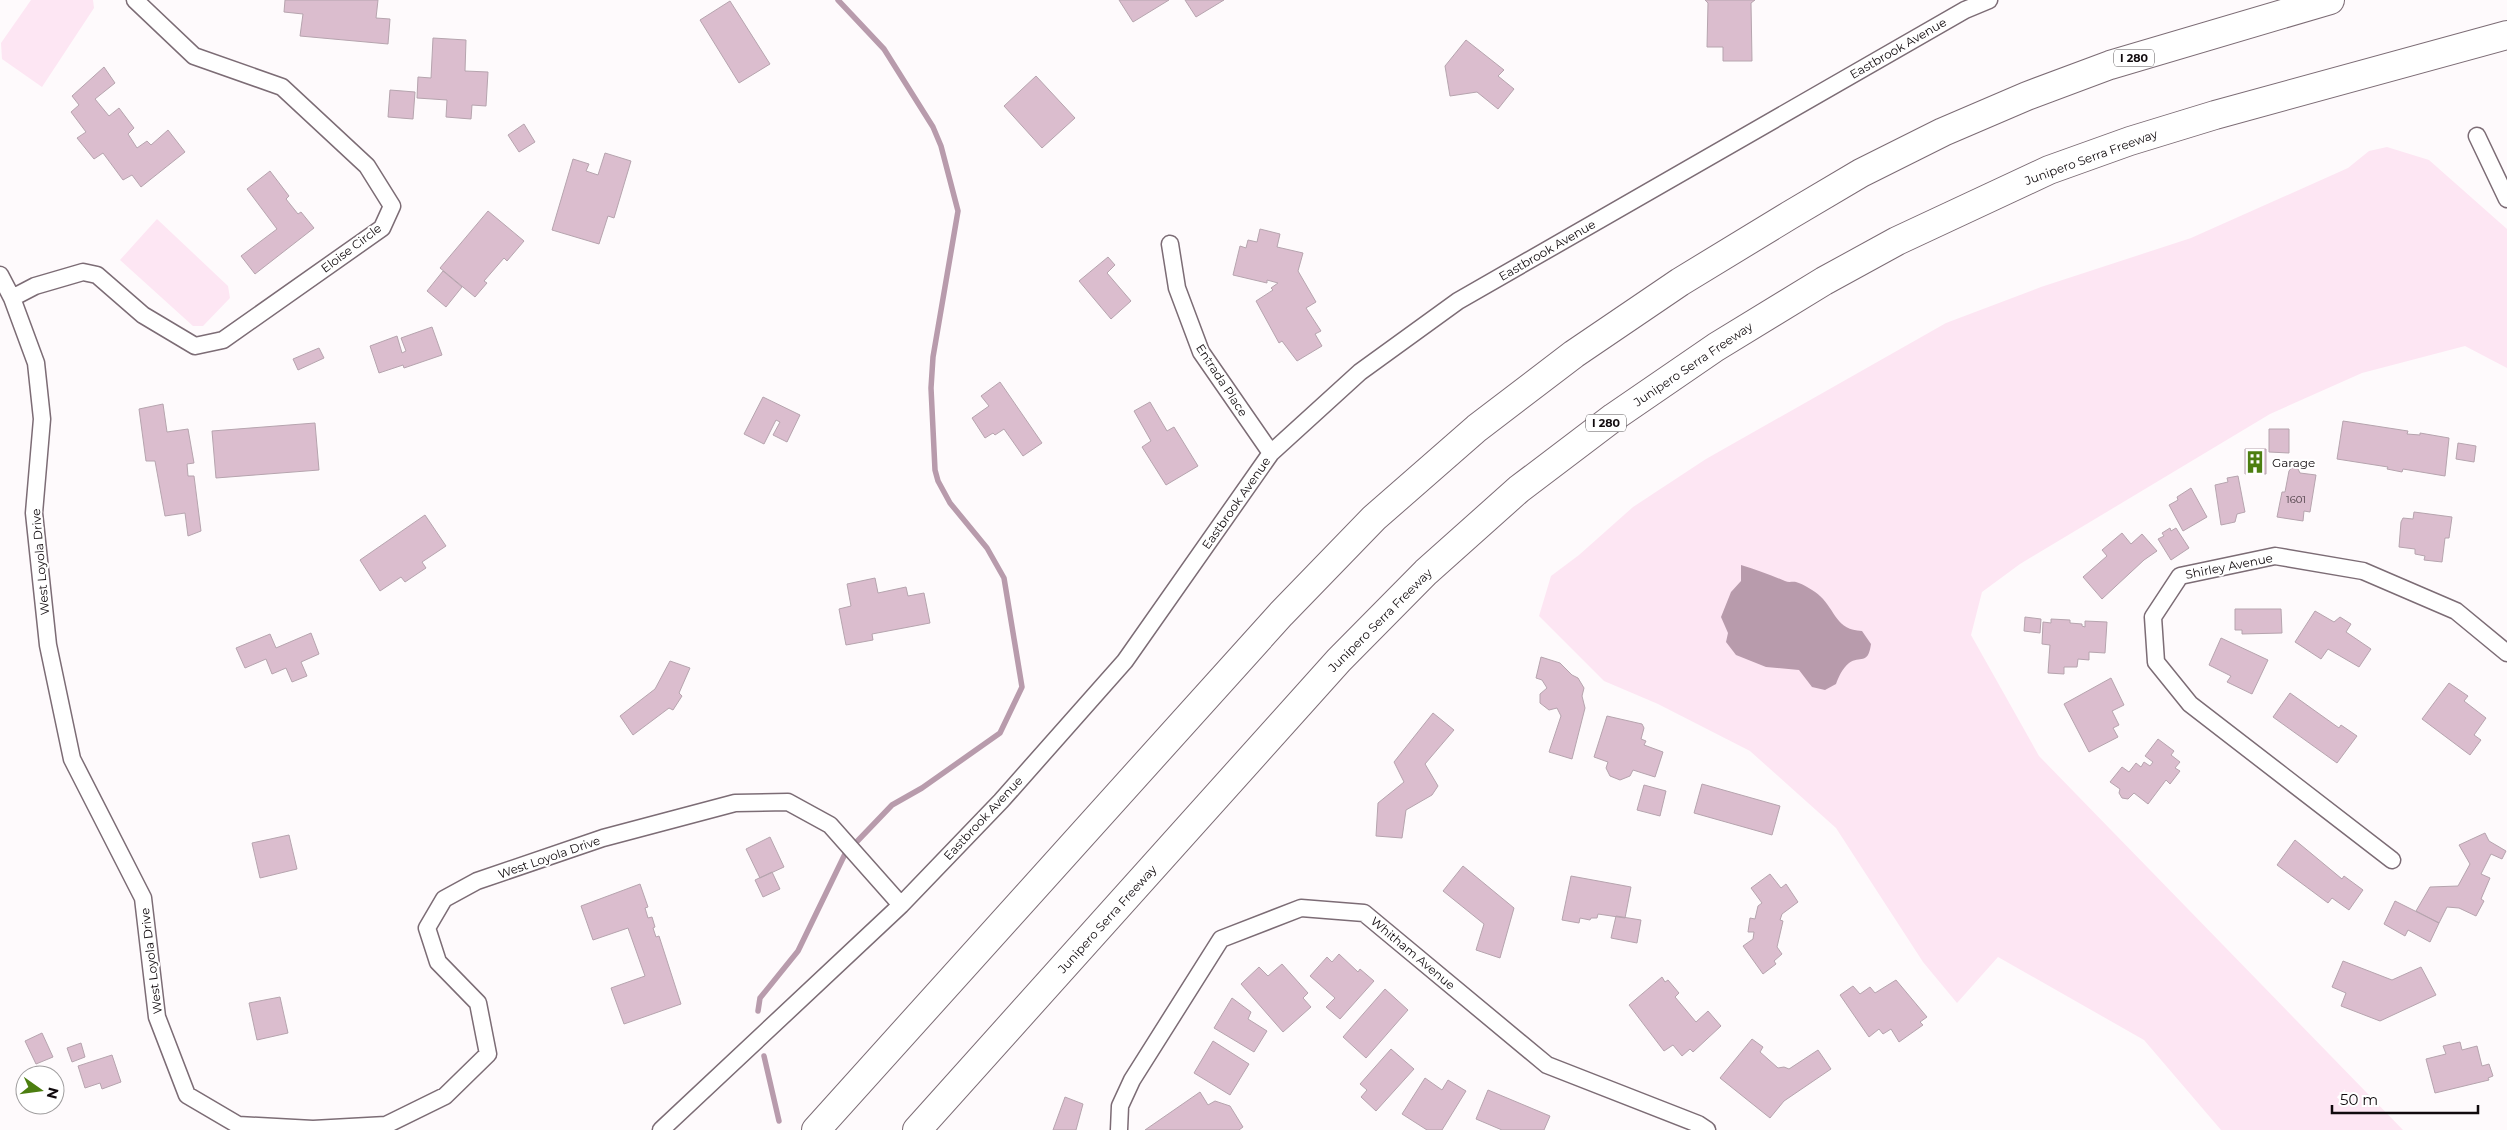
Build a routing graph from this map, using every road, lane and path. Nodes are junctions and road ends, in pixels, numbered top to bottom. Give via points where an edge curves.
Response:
1 (135, 0) edge
2 (1989, 0) edge
3 (2330, 0) edge
4 (2507, 35) edge
5 (2477, 136) dead end
6 (2507, 199) edge
7 (1170, 244) dead end
8 (0, 275) edge
9 (12, 298) junction
10 (1270, 453) junction
11 (2507, 653) edge
12 (2392, 860) dead end
13 (901, 905) junction
14 (661, 1130) edge
15 (816, 1130) edge
16 (917, 1130) edge
17 (1119, 1130) edge
18 (1707, 1130) edge

1 - 9 street, Eloise Circle via 194,56 282,87 367,166 392,206 382,228 223,340 195,346 143,315 97,275 84,272 35,286
2 - 10 street, Eastbrook Avenue via 1965,10 1458,301 1360,372
3 - 15 highway, I 280 via 2110,65 1943,132 1790,215 1680,282 1574,354 1477,428 1374,518 1281,614
4 - 16 highway, Junipero Serra Freeway / I 280 via 2215,115 2048,170 1923,228 1824,281 1716,347 1614,417 1512,496 1426,572 1339,660
5 - 6 street
7 - 10 street, Entrada Place via 1177,288 1201,352
8 - 9 street, West Loyola Drive
9 - 13 street, West Loyola Drive via 36,363 42,419 34,513 48,645 72,759 144,898 157,1017 187,1095 238,1125 313,1129 386,1125 445,1096 488,1054 478,1003 438,962 427,928 444,898 476,882 603,838 735,803 788,802 830,825
10 - 13 street, Eastbrook Avenue via 1125,660 1001,801
11 - 12 street, Shirley Avenue via 2456,611 2363,571 2275,556 2180,576 2154,617 2156,662 2190,704
13 - 14 street, Eastbrook Avenue
17 - 18 street, Whitham Avenue via 1120,1106 1132,1080 1221,939 1301,908 1364,913 1548,1065

